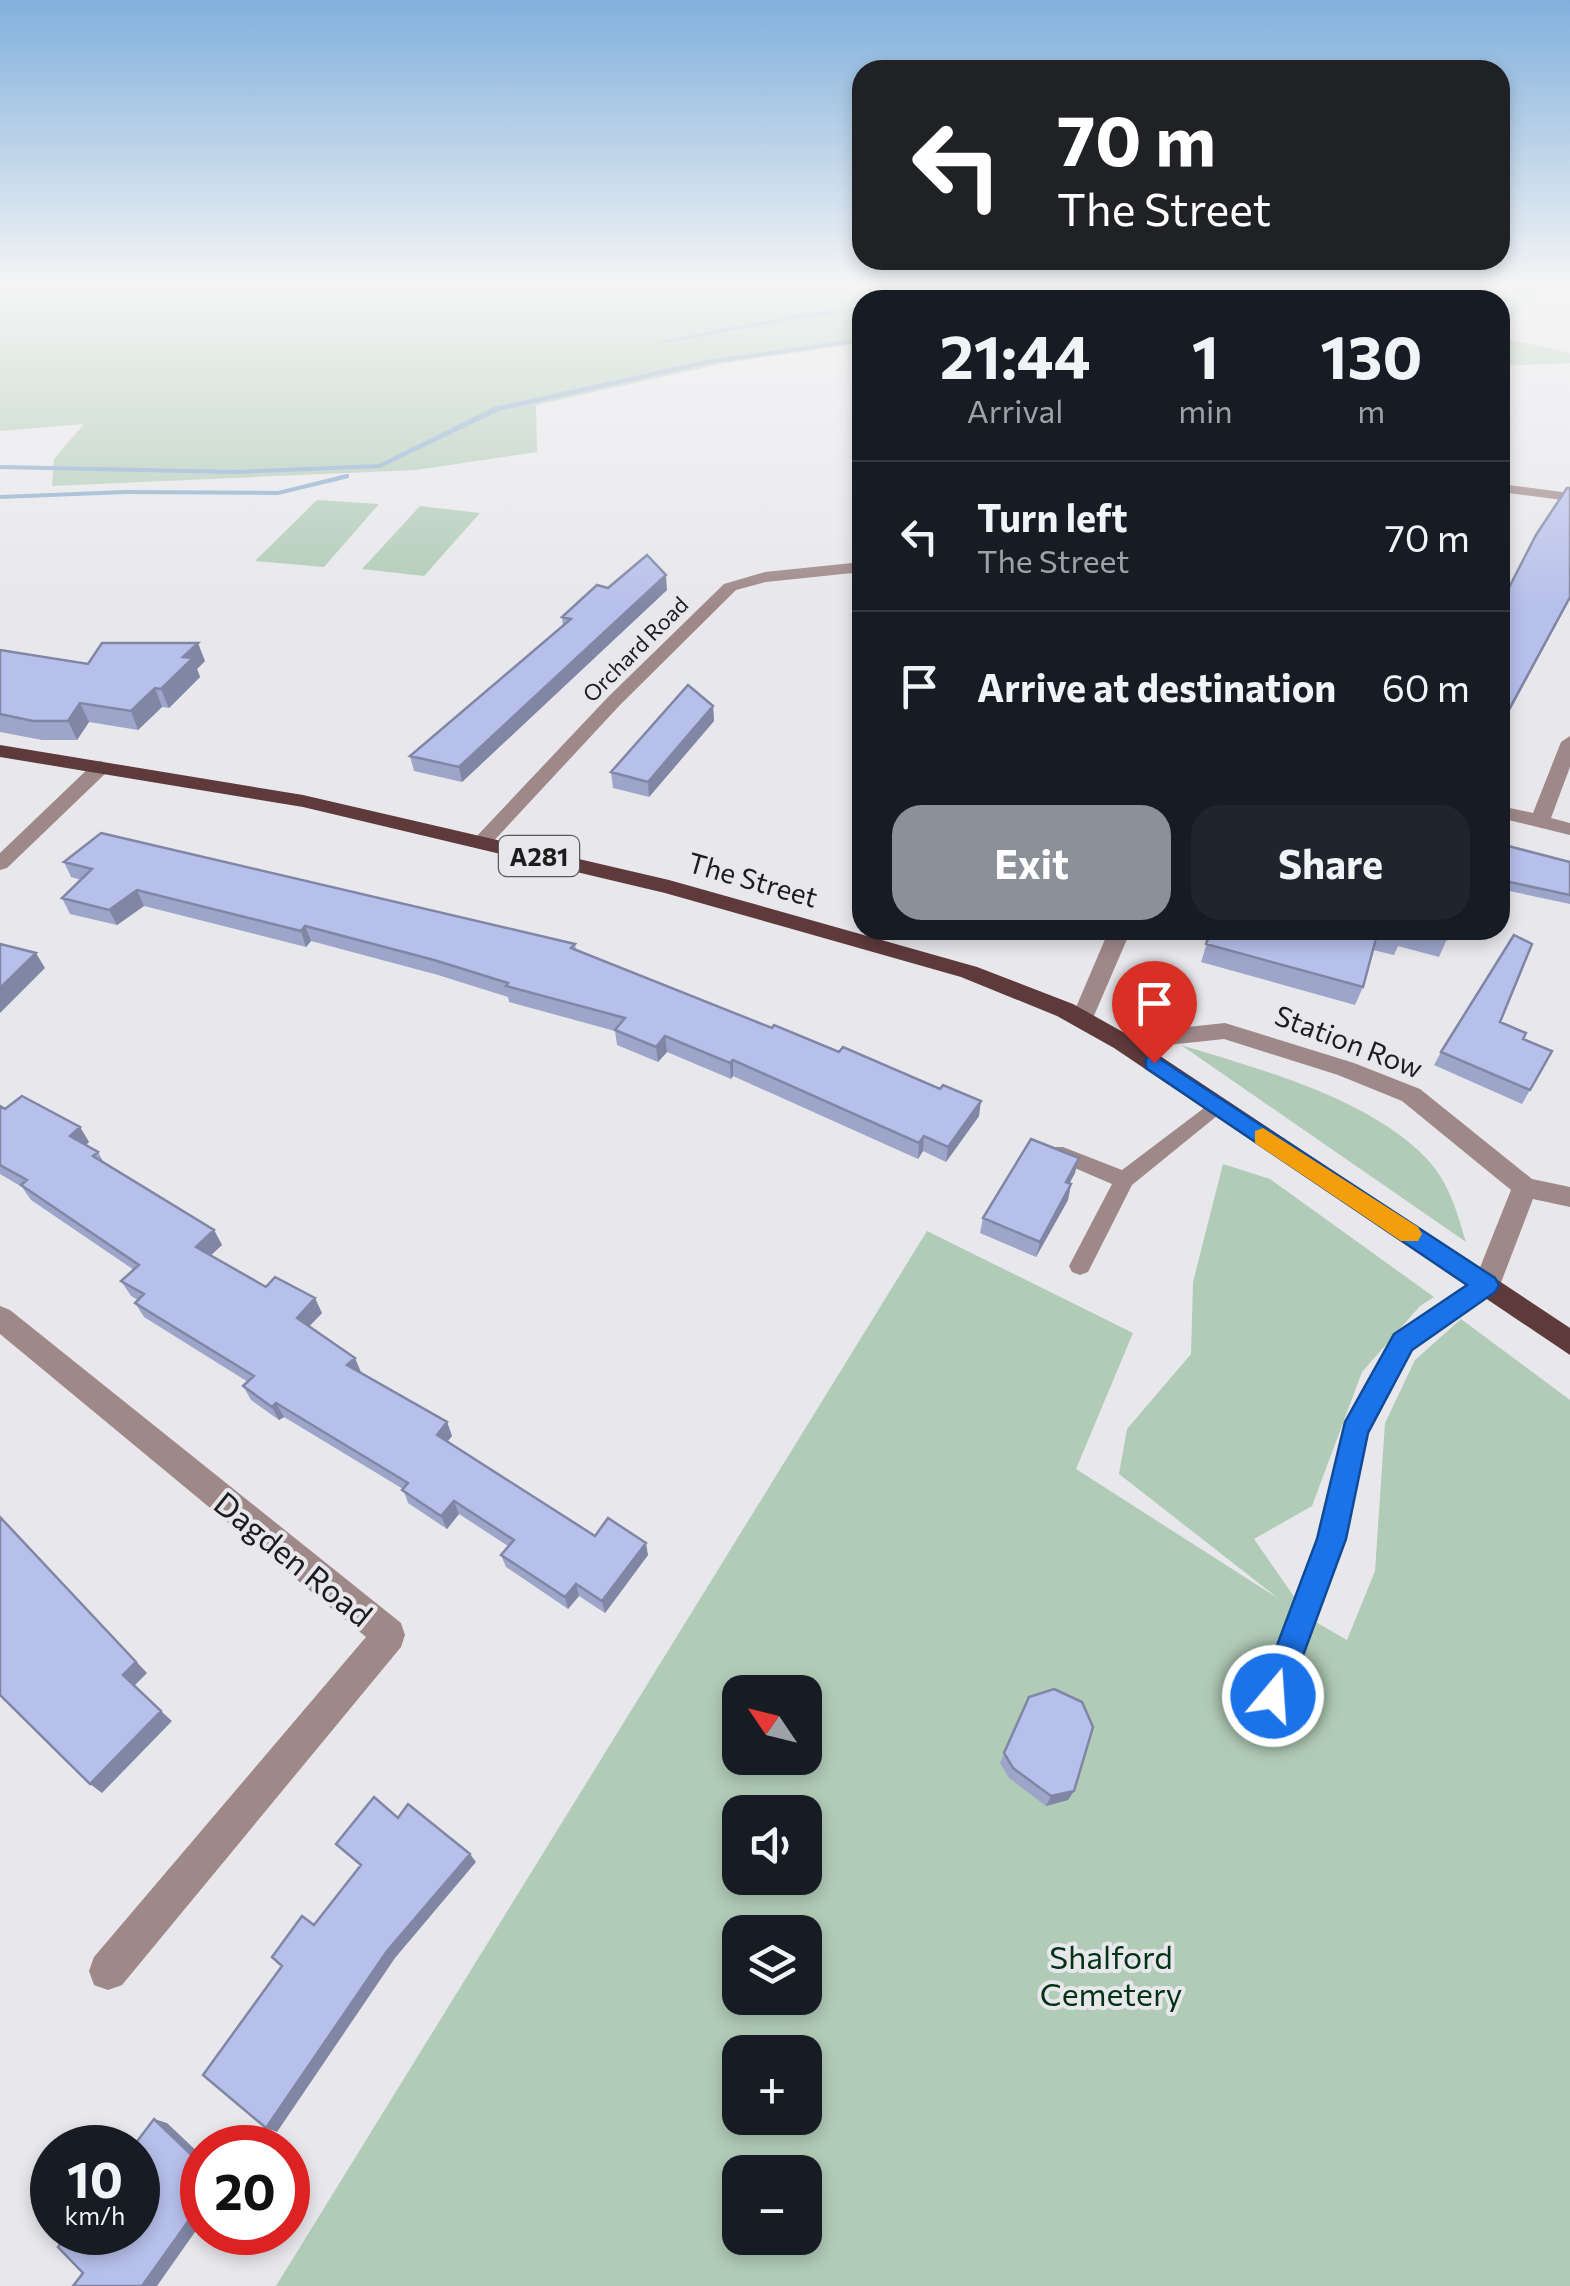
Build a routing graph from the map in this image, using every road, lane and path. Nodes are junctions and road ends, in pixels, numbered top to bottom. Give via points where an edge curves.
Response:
1 (1510, 489) edge
2 (1570, 497) edge
3 (852, 567) edge
4 (1570, 742) edge
5 (0, 750) edge
6 (101, 768) junction
7 (1510, 814) edge
8 (1540, 821) junction
9 (1570, 830) edge
10 (482, 842) junction
11 (0, 864) edge
12 (852, 939) edge
13 (857, 940) edge
14 (1116, 940) edge
15 (1082, 1019) junction
16 (1122, 1042) junction
17 (1216, 1106) junction
18 (1046, 1147) edge
19 (1124, 1180) junction
20 (1525, 1187) junction
21 (1570, 1197) edge
22 (1080, 1266) dead end
23 (1486, 1285) junction
24 (0, 1318) edge
25 (1570, 1343) edge
26 (1273, 1696) dead end
27 (108, 1971) dead end

1 - 2 street
3 - 10 street, Orchard Road via 730,587
4 - 8 street
5 - 6 main road, The Street / A281
6 - 10 main road, The Street / A281 via 303,801
6 - 11 street
7 - 8 street
8 - 9 street
10 - 12 main road, The Street / A281
13 - 15 main road, The Street / A281 via 969,972
14 - 15 street
15 - 16 main road, The Street / A281
16 - 17 main road, The Street / A281
16 - 20 street, Station Row via 1225,1031 1346,1068 1410,1095
17 - 19 lane
17 - 23 main road, The Street / A281
18 - 19 lane
19 - 22 lane
20 - 21 street, Station Row
20 - 23 street
23 - 25 main road, The Street / A281
23 - 26 lane via 1403,1342 1355,1431 1332,1539
24 - 27 street, Dagden Road via 388,1636

